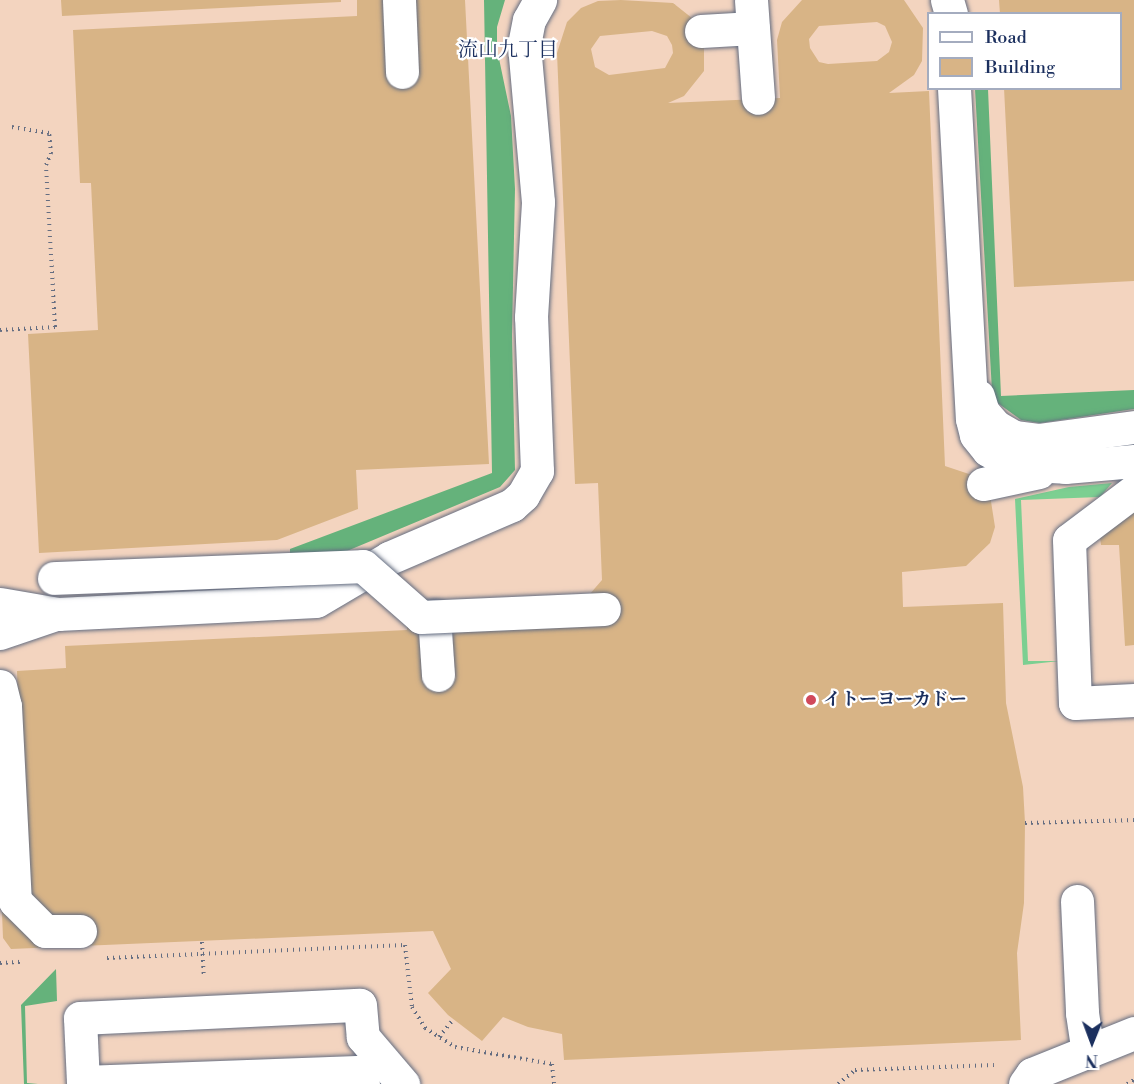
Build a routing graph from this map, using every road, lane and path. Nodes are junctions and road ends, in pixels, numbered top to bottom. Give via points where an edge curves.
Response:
1 (399, 0) edge
2 (540, 0) edge
3 (752, 14) edge
4 (701, 31) dead end
5 (402, 72) dead end
6 (954, 90) edge
7 (758, 99) dead end
8 (11, 127) dead end
9 (0, 330) edge
10 (970, 372) junction
11 (1134, 427) edge
12 (1134, 461) edge
13 (1065, 467) junction
14 (983, 484) dead end
15 (1134, 491) edge
16 (0, 604) edge
17 (604, 609) dead end
18 (58, 614) junction
19 (434, 616) junction
20 (0, 633) edge
21 (438, 675) dead end
22 (3, 696) edge
23 (1134, 700) edge
24 (1134, 820) edge
25 (1025, 823) dead end
26 (1077, 901) dead end
27 (80, 930) dead end
28 (453, 1020) dead end
29 (1134, 1033) edge
30 (439, 1036) dead end
31 (1088, 1053) junction
32 (1000, 1063) dead end
33 (1134, 1080) edge
34 (363, 1084) edge
35 (403, 1084) edge
36 (838, 1084) edge
37 (1025, 1084) edge
38 (1127, 1084) edge

1 - 5 lane
2 - 18 lane via 529,20 524,45 537,202 531,317 537,471 523,495 512,505 389,558 316,601
3 - 4 lane
3 - 7 lane
6 - 10 lane
8 - 9 path via 49,133 51,154 46,165 55,327
10 - 11 lane via 983,412 995,426 1014,437 1038,440
10 - 13 lane via 972,419 976,435 988,450 1007,461
12 - 13 lane
13 - 14 lane
15 - 23 lane via 1069,540 1075,702
16 - 18 lane
16 - 19 lane, bridge via 54,578 363,566 422,617
17 - 19 lane, bridge
18 - 20 lane
19 - 21 lane
22 - 27 lane via 15,902 45,931
24 - 25 path
26 - 31 lane via 1082,1012
28 - 30 path
29 - 31 lane
31 - 37 lane via 1032,1074
32 - 36 path via 989,1067 855,1070
33 - 38 path
34 - 35 lane via 357,1072 82,1082 80,1018 360,1005 363,1036

